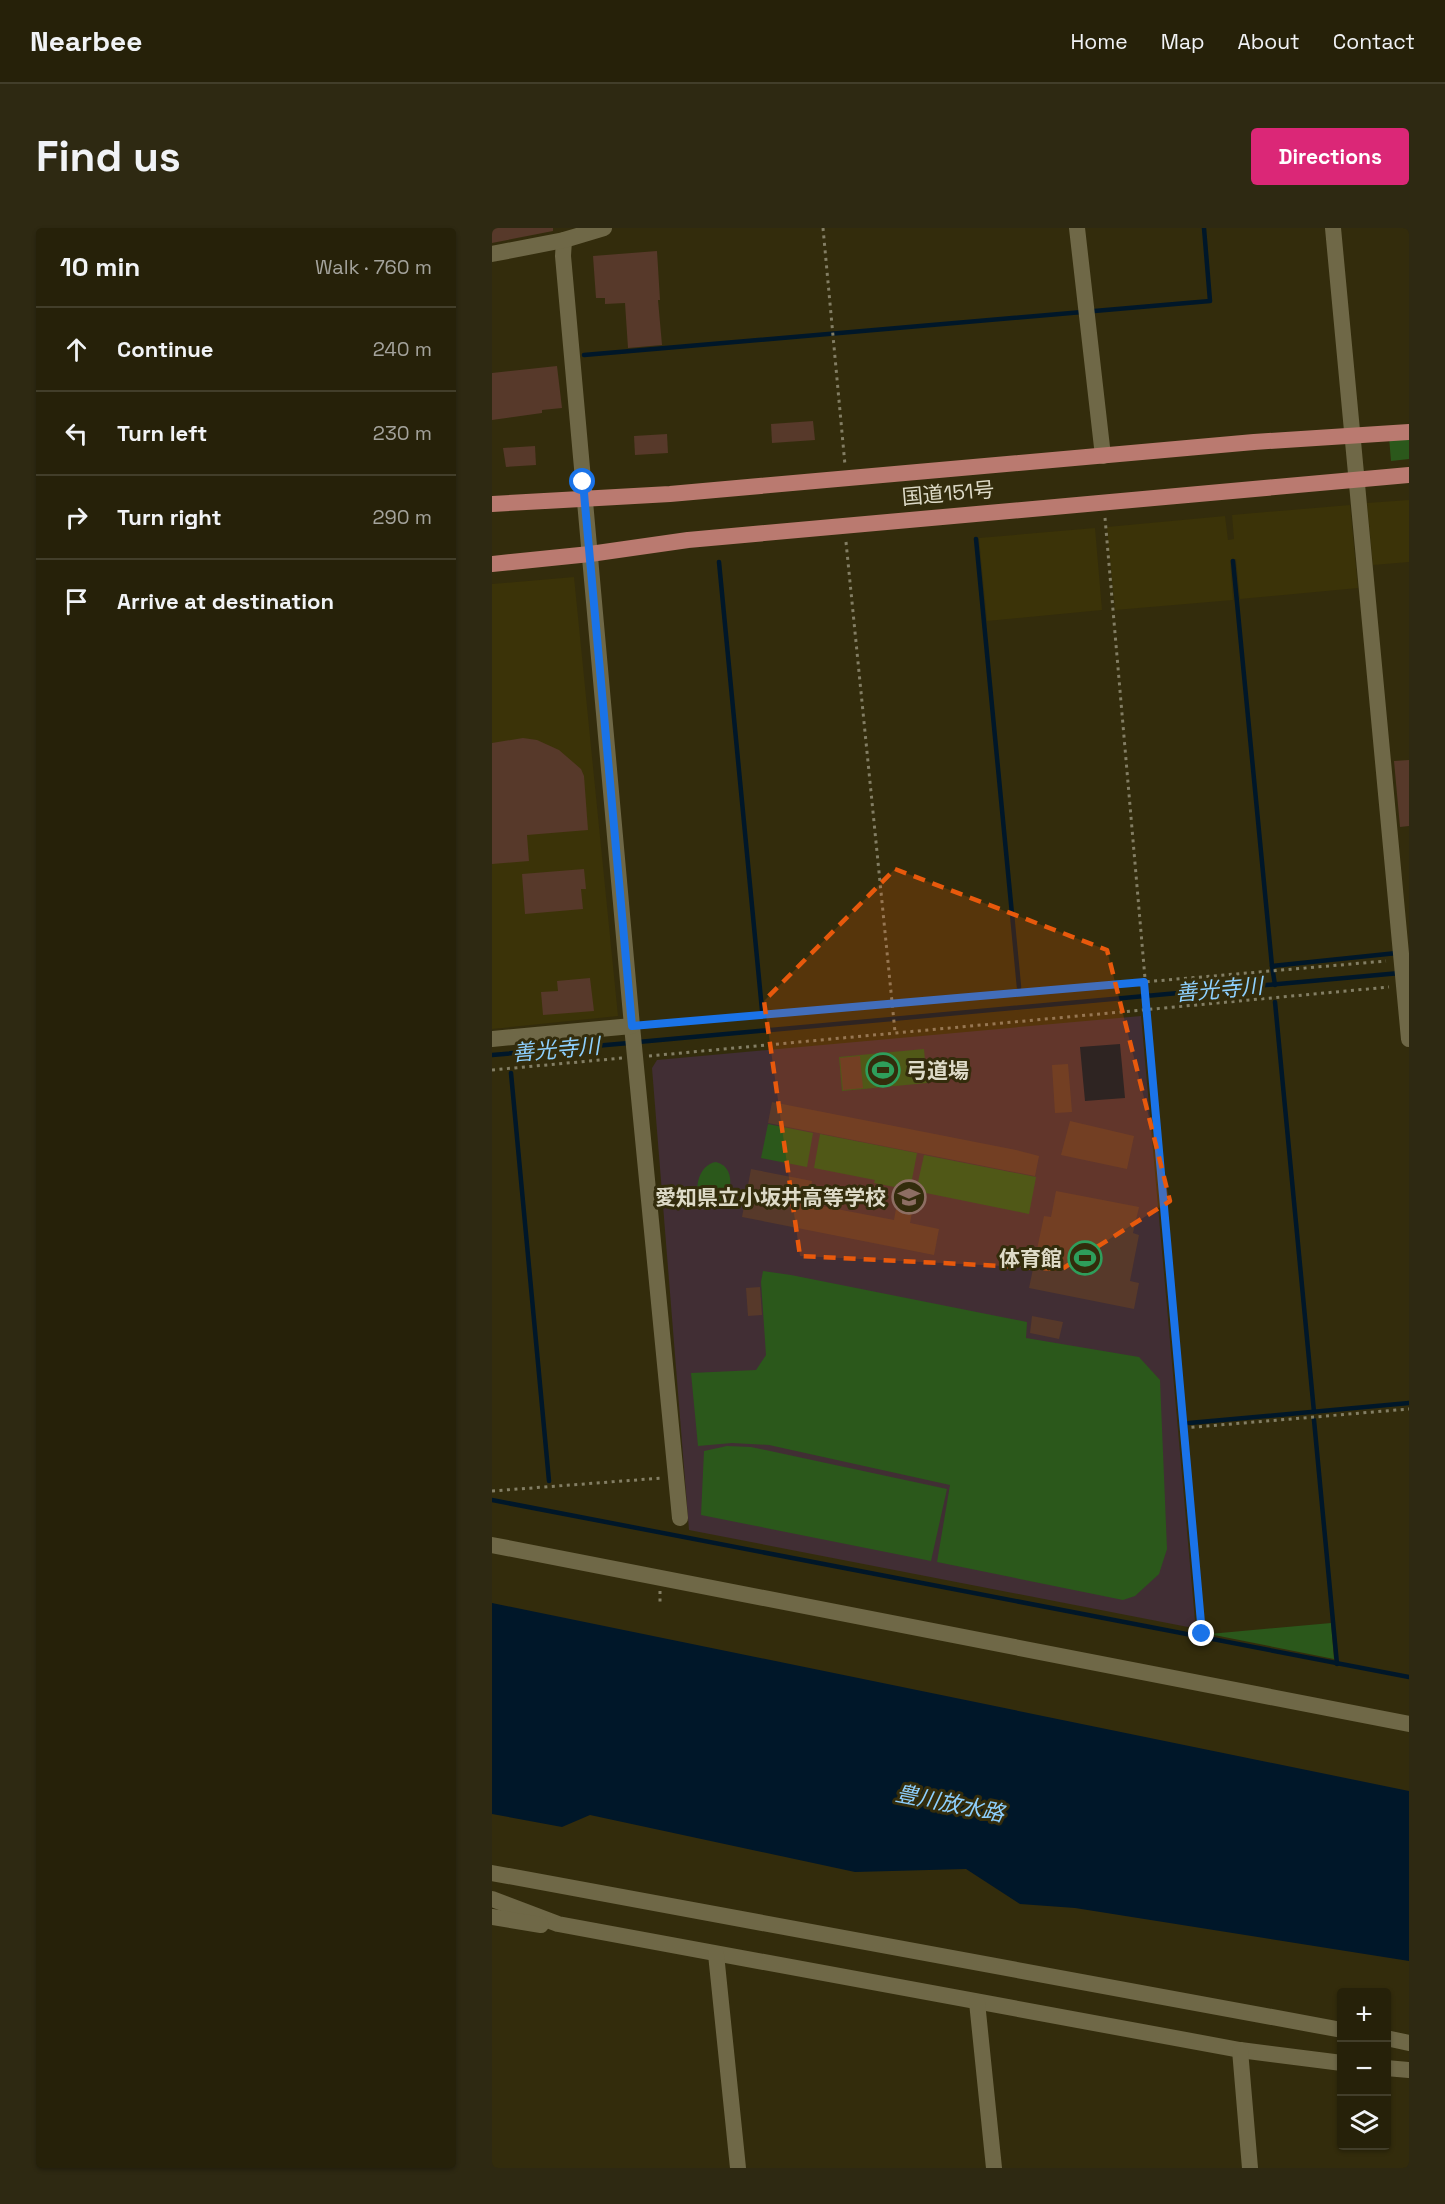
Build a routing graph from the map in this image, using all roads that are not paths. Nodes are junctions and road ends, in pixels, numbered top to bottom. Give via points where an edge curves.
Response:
1 (604, 228) edge
2 (1077, 228) edge
3 (1333, 228) edge
4 (564, 240) junction
5 (492, 254) edge
6 (1409, 432) edge
7 (1352, 435) junction
8 (1103, 456) junction
9 (1409, 475) edge
10 (1356, 480) junction
11 (585, 497) junction
12 (492, 504) edge
13 (590, 554) junction
14 (492, 564) edge
15 (632, 1031) junction
16 (492, 1039) edge
17 (1409, 1039) edge
18 (680, 1518) dead end
19 (492, 1545) edge
20 (1409, 1724) edge
21 (492, 1873) edge
22 (492, 1899) edge
23 (492, 1917) edge
24 (558, 1924) junction
25 (716, 1954) junction
26 (976, 2002) junction
27 (1337, 2029) edge
28 (1391, 2039) edge
29 (1409, 2043) edge
30 (1240, 2050) junction
31 (1337, 2062) edge
32 (1391, 2068) edge
33 (1409, 2070) edge
34 (738, 2168) edge
35 (994, 2168) edge
36 (1250, 2168) edge

1 - 4 street
2 - 8 street
3 - 7 street
4 - 5 street
4 - 11 street
6 - 7 highway, 国道151号
7 - 8 highway, 国道151号
7 - 10 street
8 - 11 highway, 国道151号 via 670,494
9 - 10 highway, 国道151号
10 - 13 highway, 国道151号 via 688,540
10 - 17 street
11 - 12 highway, 国道151号
11 - 13 street
13 - 14 highway, 国道151号
13 - 15 street
15 - 16 street
15 - 18 street
19 - 20 street
21 - 27 street
22 - 24 street
23 - 24 street
24 - 25 street
25 - 26 street
25 - 34 street
26 - 30 street
26 - 35 street
28 - 29 street
30 - 31 street
30 - 36 street
32 - 33 street

